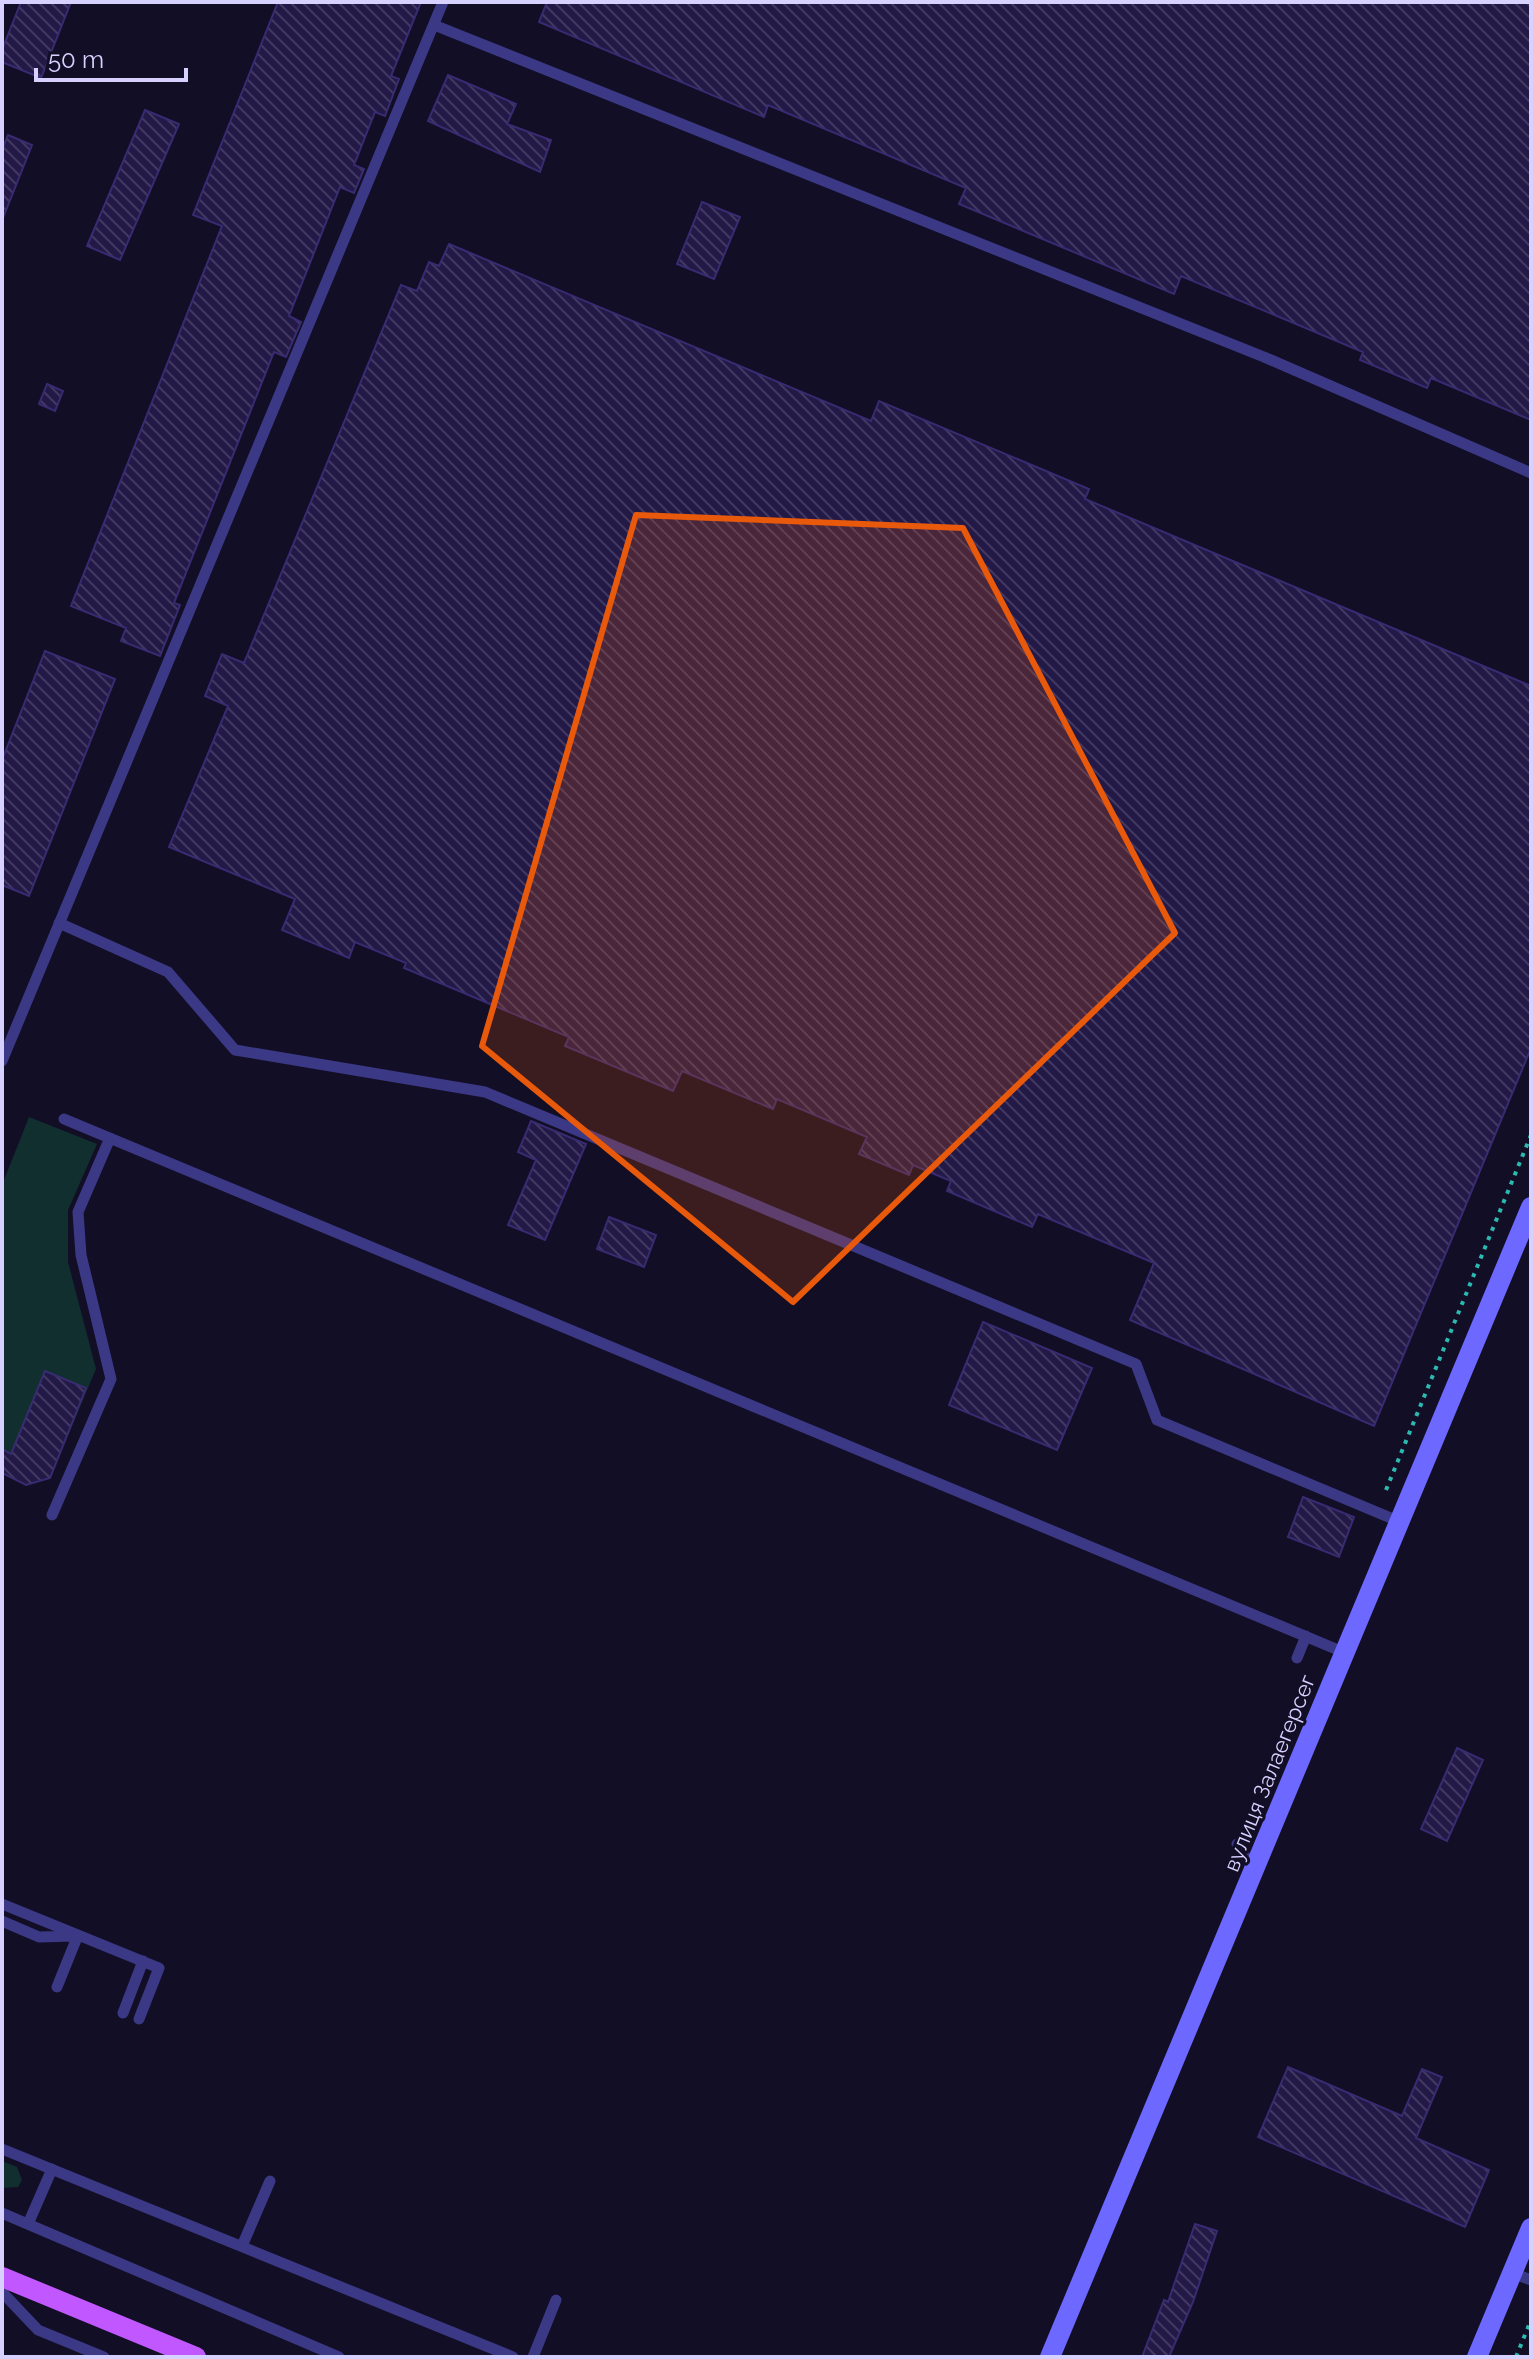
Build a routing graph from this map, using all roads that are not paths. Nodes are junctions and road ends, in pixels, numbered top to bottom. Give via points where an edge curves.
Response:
1 (443, 2) edge
2 (434, 25) junction
3 (1531, 473) edge
4 (59, 923) junction
5 (2, 1061) edge
6 (64, 1119) dead end
7 (110, 1138) junction
8 (1531, 1207) edge
9 (52, 1515) dead end
10 (1398, 1521) junction
11 (1306, 1636) junction
12 (1343, 1652) junction
13 (1297, 1658) dead end
14 (1237, 1844) dead end
15 (1255, 1871) junction
16 (2, 1904) edge
17 (2, 1921) edge
18 (78, 1935) junction
19 (143, 1961) junction
20 (57, 1987) dead end
21 (123, 2013) dead end
22 (139, 2019) dead end
23 (2, 2149) edge
24 (52, 2169) junction
25 (270, 2181) dead end
26 (2, 2213) edge
27 (28, 2224) junction
28 (1531, 2228) edge
29 (242, 2246) junction
30 (2, 2277) edge
31 (1522, 2277) edge
32 (2, 2292) edge
33 (556, 2300) dead end
34 (104, 2357) edge
35 (196, 2357) edge
36 (339, 2357) edge
37 (513, 2357) edge
38 (533, 2357) edge
39 (1050, 2357) edge
40 (1477, 2357) edge

1 - 2 lane
2 - 3 lane via 1264,357
2 - 4 lane
4 - 5 lane
4 - 10 lane via 168,972 235,1050 485,1092 1136,1364 1157,1420
6 - 7 lane
7 - 9 lane via 78,1212 81,1255 111,1379
7 - 11 lane
8 - 10 main road, вулиця Залаегерсег
10 - 12 main road, вулиця Залаегерсег
11 - 12 lane
11 - 13 lane
12 - 15 main road, вулиця Залаегерсег
14 - 15 lane
15 - 39 main road, вулиця Залаегерсег
16 - 18 lane
17 - 18 lane via 39,1937
18 - 19 lane
18 - 20 lane
19 - 21 lane
19 - 22 lane via 159,1968
23 - 24 lane
24 - 27 lane
24 - 29 lane
25 - 29 lane
26 - 27 lane
27 - 36 lane
28 - 31 main road
29 - 37 lane
30 - 35 main road
31 - 40 main road
32 - 34 lane via 38,2330
33 - 38 lane

